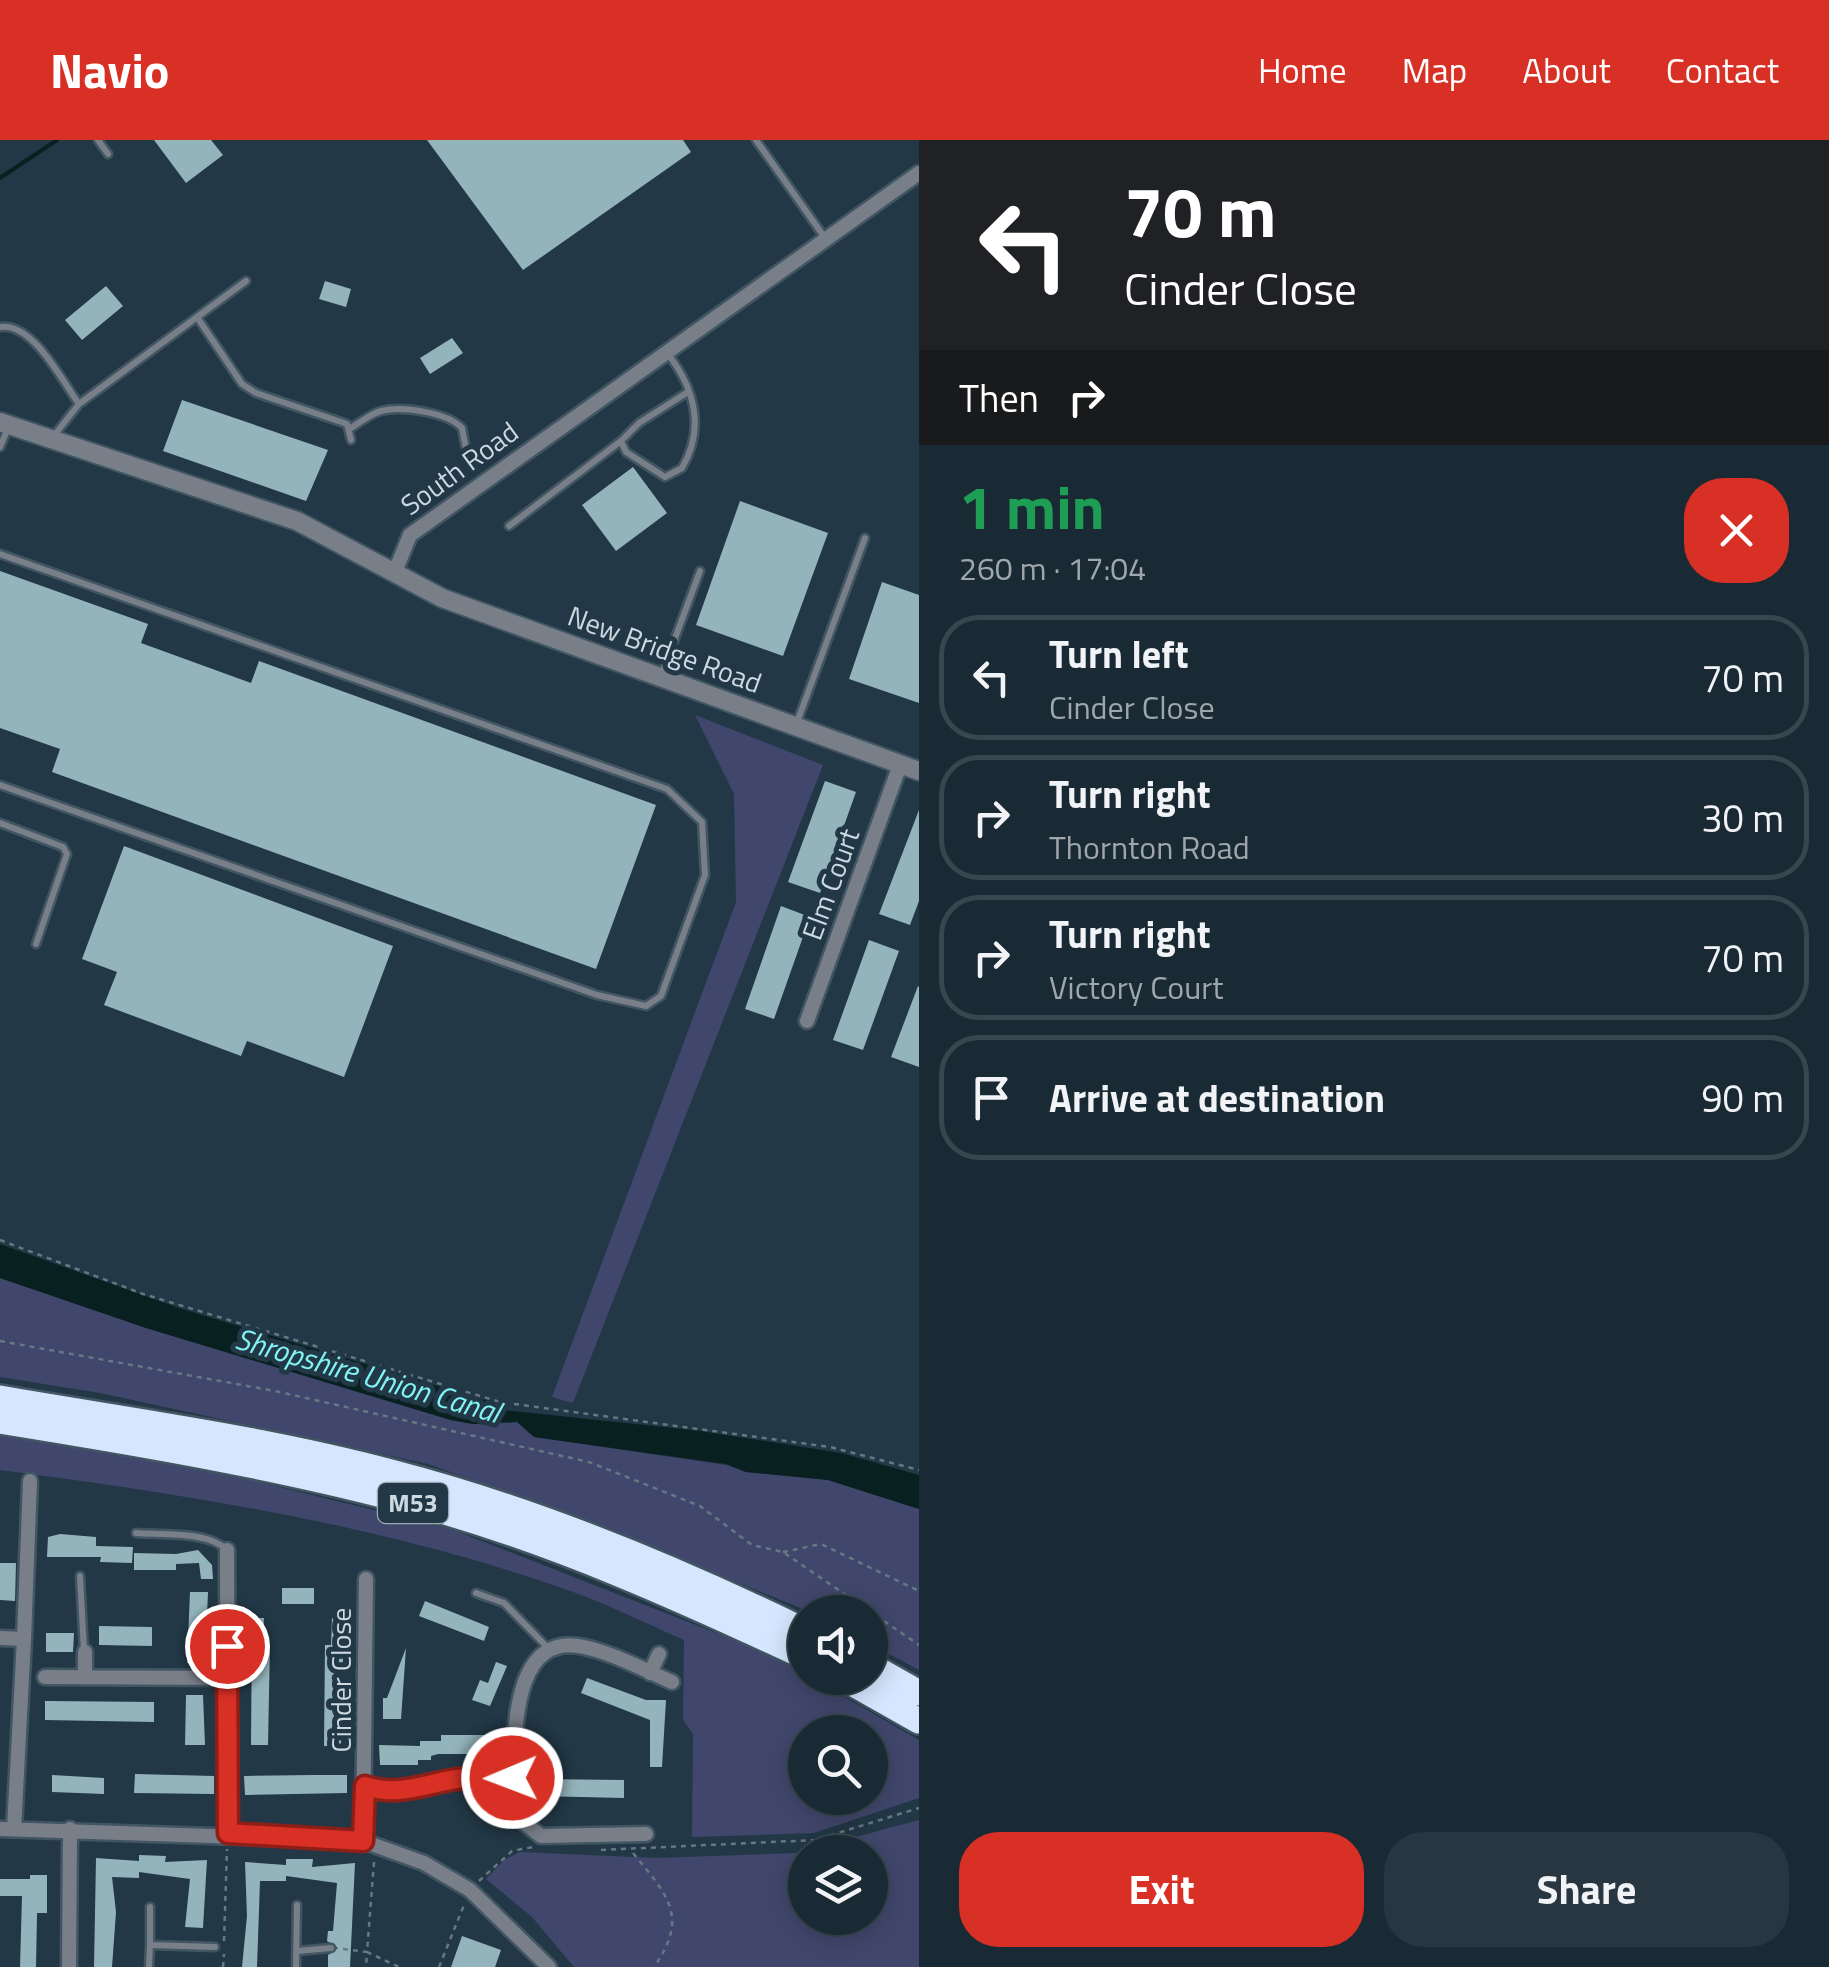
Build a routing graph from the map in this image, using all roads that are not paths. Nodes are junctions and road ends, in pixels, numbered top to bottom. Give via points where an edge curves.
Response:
1 (98, 140) edge
2 (756, 140) edge
3 (108, 154) dead end
4 (919, 173) edge
5 (826, 240) junction
6 (246, 281) dead end
7 (197, 317) junction
8 (0, 327) edge
9 (667, 353) junction
10 (688, 392) junction
11 (79, 404) junction
12 (5, 423) edge
13 (351, 428) junction
14 (52, 438) junction
15 (351, 440) dead end
16 (621, 441) junction
17 (0, 447) edge
18 (466, 449) dead end
19 (508, 526) dead end
20 (865, 538) dead end
21 (0, 554) edge
22 (700, 571) dead end
23 (394, 574) junction
24 (661, 677) junction
25 (796, 726) junction
26 (900, 765) junction
27 (919, 771) edge
28 (0, 784) edge
29 (0, 823) edge
30 (36, 944) dead end
31 (807, 1021) dead end
32 (0, 1398) edge
33 (0, 1420) edge
34 (30, 1481) dead end
35 (136, 1533) dead end
36 (227, 1550) joint
37 (80, 1576) dead end
38 (366, 1578) dead end
39 (476, 1593) dead end
40 (788, 1623) edge
41 (0, 1638) edge
42 (24, 1639) junction
43 (788, 1649) edge
44 (550, 1650) junction
45 (84, 1652) joint
46 (659, 1654) dead end
47 (650, 1673) junction
48 (888, 1675) edge
49 (46, 1677) dead end
50 (85, 1677) junction
51 (227, 1678) junction
52 (672, 1682) dead end
53 (919, 1693) edge
54 (873, 1695) edge
55 (919, 1721) edge
56 (512, 1778) junction
57 (365, 1786) junction
58 (7, 1829) edge
59 (70, 1829) junction
60 (228, 1833) junction
61 (646, 1834) dead end
62 (369, 1843) junction
63 (150, 1906) dead end
64 (296, 1906) dead end
65 (150, 1945) junction
66 (214, 1947) dead end
67 (331, 1948) road end
68 (297, 1951) junction
69 (538, 1953) junction
70 (69, 1967) edge
71 (149, 1967) edge
72 (296, 1967) edge
73 (528, 1967) edge
74 (549, 1967) edge

1 - 3 lane
2 - 5 lane
4 - 5 street, South Road
5 - 9 street, South Road
6 - 7 lane
7 - 11 lane
7 - 13 lane via 242,384
8 - 11 lane via 28,335
9 - 10 lane
9 - 23 street, South Road via 410,535
10 - 16 lane
10 - 16 lane via 697,432 675,475 649,467
11 - 14 lane
12 - 14 street
12 - 17 lane
13 - 15 lane
13 - 18 lane via 382,411 445,416 462,428
14 - 23 street via 296,521
16 - 19 lane
20 - 25 lane
21 - 28 lane via 667,789 702,822 705,875 661,996 646,1006 597,996
22 - 24 lane
23 - 24 street, New Bridge Road via 442,598
24 - 25 street, New Bridge Road
25 - 26 street, New Bridge Road
26 - 27 street, New Bridge Road
26 - 31 street, Elm Court
29 - 30 lane via 67,854
32 - 40 highway, M53 via 398,1473 585,1535
33 - 43 highway, M53 via 259,1466 428,1507 572,1554
34 - 42 street
35 - 36 lane via 187,1537
36 - 51 street
37 - 45 lane
38 - 57 street, Cinder Close
39 - 44 lane via 504,1603
41 - 42 street
42 - 58 street
44 - 47 street via 582,1646
44 - 56 street via 524,1679
45 - 50 street
46 - 47 street
47 - 52 street
48 - 53 highway
49 - 50 street
50 - 51 street
51 - 60 street
54 - 55 highway
56 - 57 street via 382,1792
56 - 61 street via 519,1819 541,1836
57 - 62 street, Cinder Close
58 - 59 street
59 - 60 street
59 - 70 street
60 - 62 street
62 - 69 street via 424,1863 470,1890
63 - 65 lane
64 - 68 lane
65 - 66 lane
65 - 71 lane
67 - 68 lane
68 - 72 lane
69 - 73 lane
69 - 74 street

